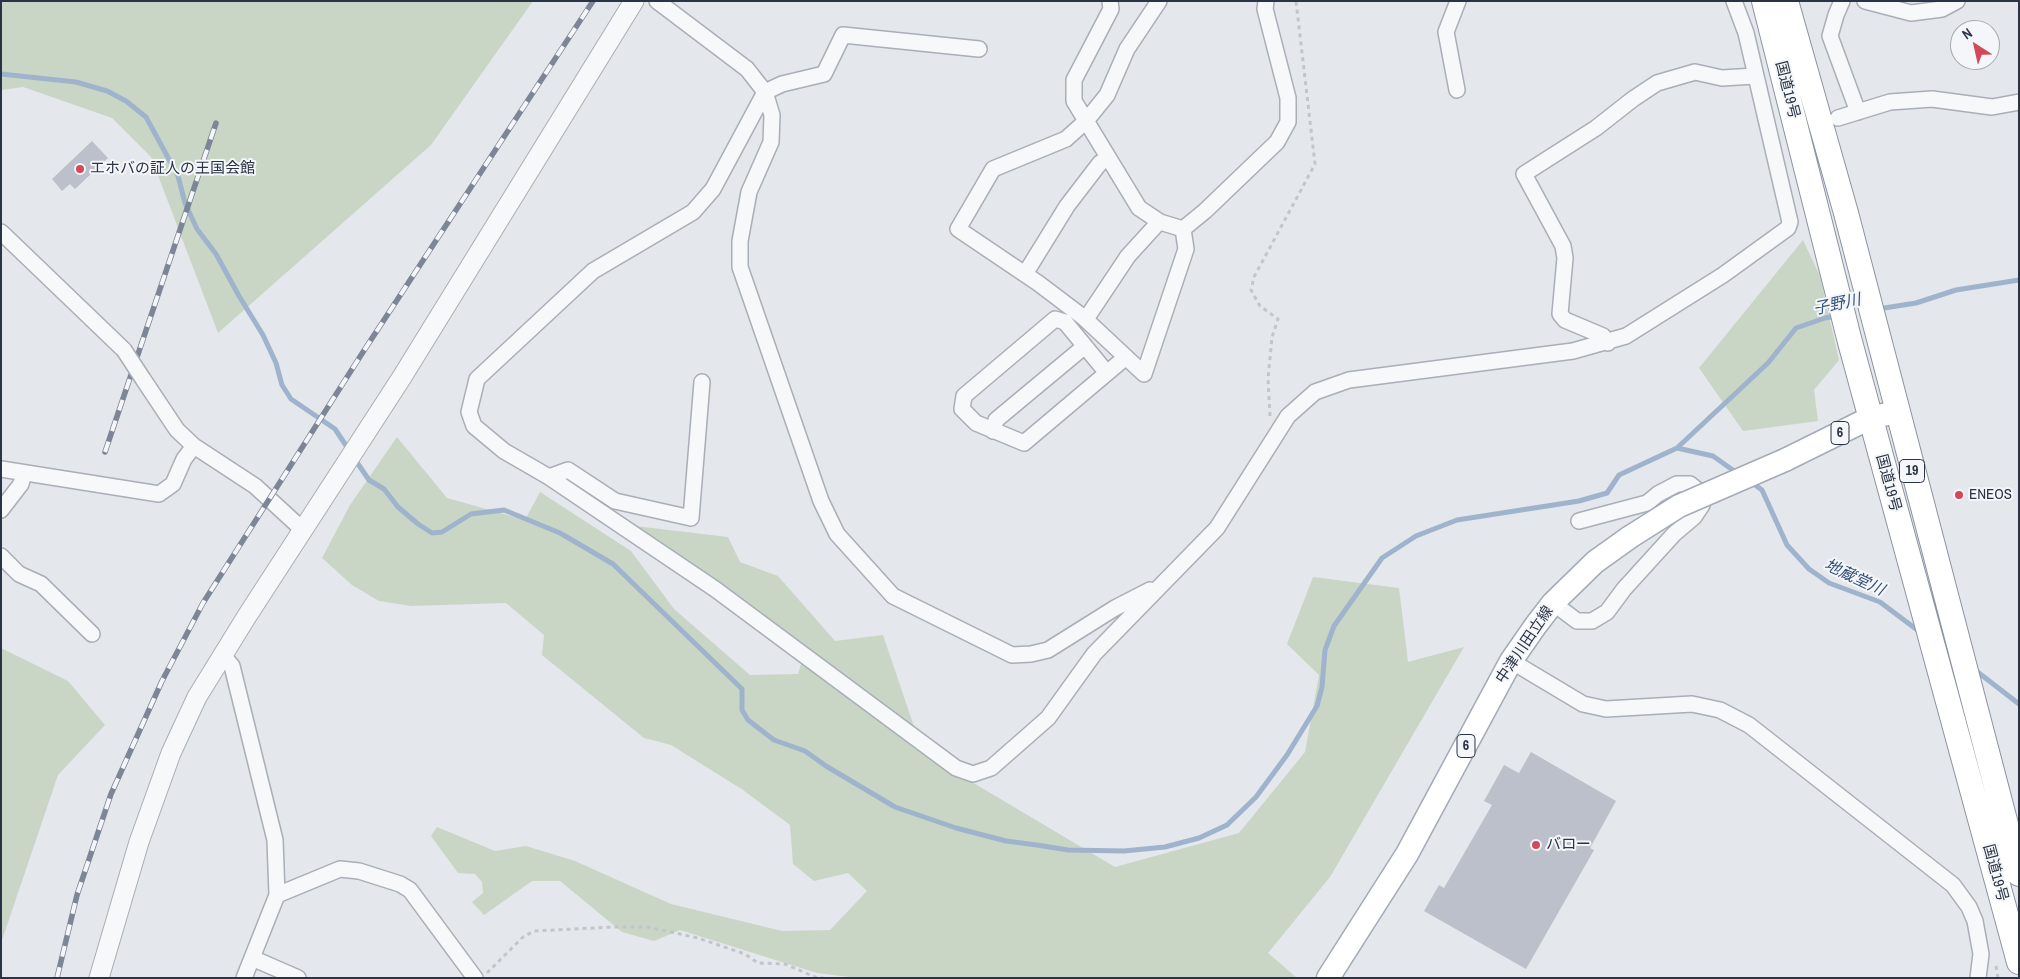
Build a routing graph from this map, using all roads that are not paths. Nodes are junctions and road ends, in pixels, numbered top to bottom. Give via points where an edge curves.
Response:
1 (634, 1) edge
2 (657, 1) edge
3 (1110, 1) edge
4 (1159, 1) edge
5 (1266, 1) edge
6 (1458, 1) edge
7 (1734, 1) edge
8 (1764, 1) edge
9 (1786, 1) edge
10 (1842, 1) edge
11 (1865, 1) edge
12 (1957, 1) edge
13 (979, 49) dead end
14 (1755, 76) junction
15 (1457, 90) dead end
16 (765, 92) junction
17 (2019, 102) edge
18 (1858, 112) junction
19 (1838, 118) dead end
20 (1086, 121) junction
21 (1108, 158) junction
22 (1159, 222) junction
23 (1183, 228) junction
24 (1, 232) edge
25 (1024, 274) junction
26 (1086, 319) junction
27 (1608, 342) junction
28 (1085, 346) junction
29 (1126, 357) junction
30 (1107, 373) junction
31 (702, 382) dead end
32 (1896, 412) junction
33 (1870, 418) junction
34 (993, 430) junction
35 (194, 446) junction
36 (1, 469) edge
37 (24, 473) junction
38 (549, 477) junction
39 (1, 510) edge
40 (1579, 521) dead end
41 (308, 523) junction
42 (1, 556) edge
43 (1162, 584) junction
44 (1553, 603) junction
45 (92, 634) dead end
46 (222, 654) junction
47 (1511, 661) junction
48 (2019, 874) edge
49 (277, 895) junction
50 (252, 958) junction
51 (2019, 962) edge
52 (99, 978) edge
53 (244, 978) edge
54 (298, 978) edge
55 (475, 978) edge
56 (1328, 978) edge
57 (1978, 978) edge

1 - 41 street
2 - 16 street via 747,69
3 - 20 street via 1111,9 1074,80 1074,101
4 - 20 street via 1127,49 1107,95
5 - 23 street via 1265,9 1288,98 1288,122 1277,142
6 - 15 street via 1446,32
7 - 14 street via 1746,33
8 - 33 highway, 国道19号 / 19
9 - 32 highway, 国道19号 / 19 via 1846,213
10 - 18 street via 1830,36
11 - 12 street via 1911,13 1942,9
13 - 16 street via 843,35 824,74 782,84
14 - 27 street via 1776,131 1790,222 1788,228 1659,316 1626,336
14 - 27 street via 1722,78 1695,72 1657,83 1596,128 1524,174 1563,246 1565,258 1560,314 1565,320 1603,336
16 - 38 street via 713,189 693,212 593,271 478,379 469,412 474,426 504,451
16 - 43 street via 772,115 771,142 749,192 740,241 740,267 821,501 838,534 893,596 1012,655 1048,650 1115,608
17 - 18 street via 1992,107 1924,100 1890,102
18 - 19 street
20 - 21 street
20 - 25 street via 1066,140 993,169 958,229
21 - 22 street via 1139,208
21 - 25 street via 1100,163 1067,206
22 - 23 street
22 - 26 street via 1128,256
23 - 29 street via 1186,249 1144,374
24 - 35 street, bridge via 124,350 177,430
25 - 26 street
26 - 29 street
27 - 43 street via 1573,351 1349,380 1315,392 1288,416 1217,528
28 - 30 street
28 - 34 street via 996,420
28 - 34 street via 1065,322 1054,319 964,396 962,409 976,423
29 - 30 street
30 - 34 street via 1024,443
31 - 38 street via 691,518 615,501 568,470
32 - 33 main road, 中津川田立線 / 6
32 - 48 highway, 国道19号 / 19
33 - 44 main road, 中津川田立線 / 6, bridge via 1785,460 1679,506 1595,562
33 - 51 highway, 国道19号 / 19
35 - 37 street via 173,484 159,494
35 - 41 street
36 - 37 street
37 - 39 street via 21,484
38 - 43 street via 715,589 956,768 973,774 991,768 1048,718 1094,654
40 - 44 street via 1647,504 1677,484 1690,484 1700,492 1702,505 1694,517 1668,540 1607,612 1592,621 1577,621
41 - 46 street
42 - 45 street via 20,574 41,584
44 - 47 main road, 中津川田立線 / 6
46 - 49 street via 232,666 270,816
46 - 52 street via 186,720 162,776
47 - 56 main road, 中津川田立線 / 6 via 1407,854
47 - 57 street via 1583,704 1606,709 1692,704 1720,710 1749,725 1953,884 1975,921 1981,954
49 - 50 street
49 - 55 street via 340,870 359,871 400,884 410,890
50 - 53 street
50 - 54 street

